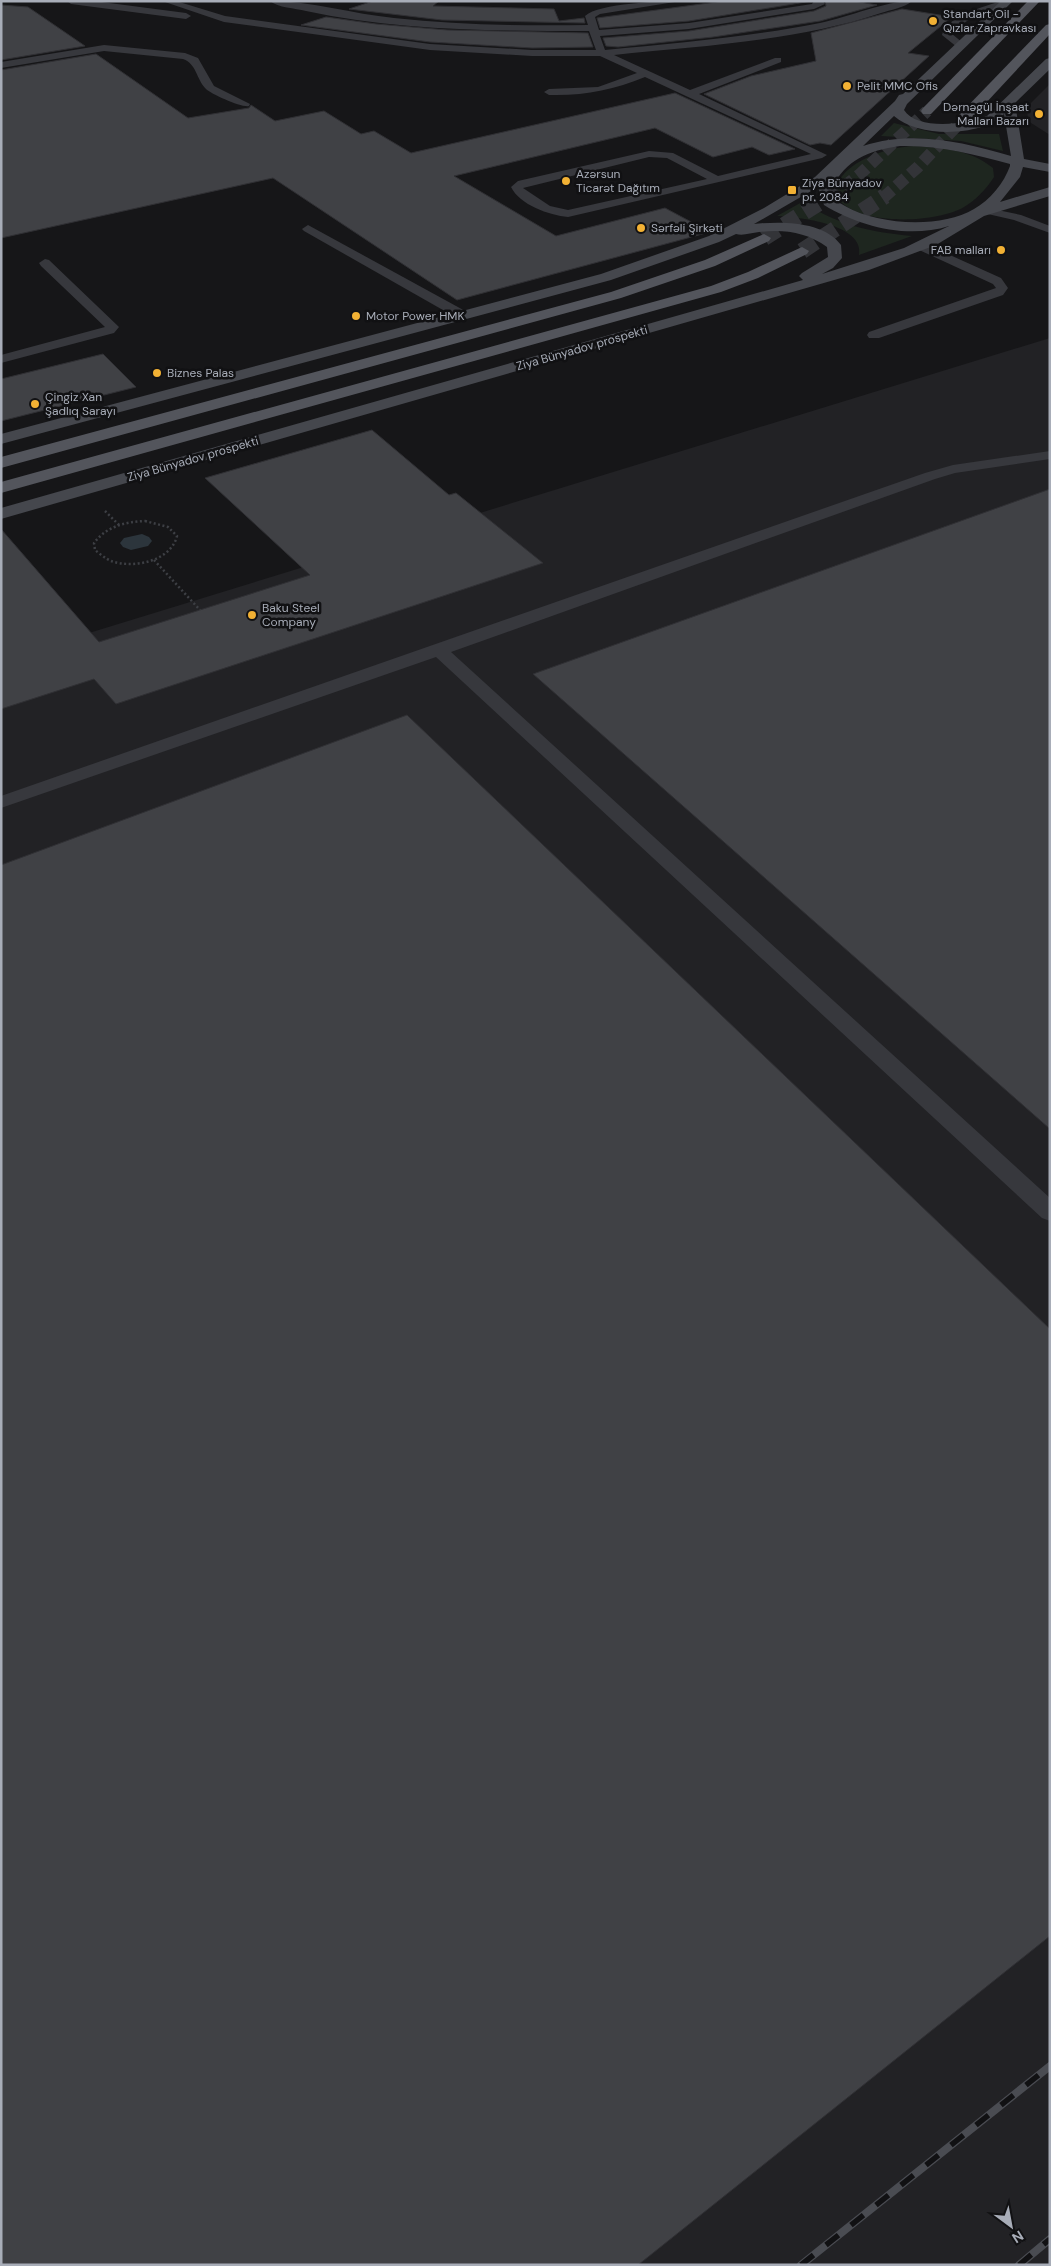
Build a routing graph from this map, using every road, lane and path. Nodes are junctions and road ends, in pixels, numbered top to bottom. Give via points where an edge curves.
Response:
1 (71, 1) edge
2 (166, 1) edge
3 (274, 1) edge
4 (677, 1) edge
5 (818, 1) edge
6 (908, 1) edge
7 (1036, 1) edge
8 (1007, 2) edge
9 (640, 3) edge
10 (224, 19) junction
11 (1050, 26) edge
12 (596, 30) junction
13 (960, 45) junction
14 (602, 53) junction
15 (778, 60) dead end
16 (1050, 62) edge
17 (1, 65) edge
18 (645, 73) junction
19 (548, 92) dead end
20 (690, 94) junction
21 (903, 98) junction
22 (245, 104) dead end
23 (1009, 104) junction
24 (927, 111) tunnel mouth
25 (966, 116) tunnel mouth
26 (819, 154) junction
27 (843, 159) junction
28 (1018, 162) junction
29 (1050, 168) edge
30 (716, 179) junction
31 (1050, 191) edge
32 (983, 210) junction
33 (308, 229) dead end
34 (1050, 230) edge
35 (764, 238) tunnel mouth
36 (714, 239) junction
37 (921, 246) junction
38 (802, 251) tunnel mouth
39 (45, 263) dead end
40 (777, 292) junction
41 (462, 316) junction
42 (874, 336) dead end
43 (1, 358) edge
44 (1, 438) edge
45 (1050, 455) edge
46 (1, 463) edge
47 (1, 488) edge
48 (1, 514) edge
49 (154, 560) junction
50 (200, 610) dead end
51 (438, 650) junction
52 (1, 802) edge
53 (1050, 1212) edge

1 - 10 lane via 160,14
2 - 10 lane
3 - 12 lane via 338,15 415,25
4 - 9 lane
5 - 12 lane via 820,4 814,6 689,26
6 - 14 lane via 863,16 784,32
7 - 24 main road
8 - 13 main road
8 - 13 lane via 968,15 948,30 947,34
9 - 12 lane via 590,16
10 - 14 lane via 447,48
11 - 25 main road
12 - 14 lane
13 - 21 main road
14 - 18 lane
15 - 20 lane
16 - 23 main road
17 - 22 lane via 104,48 185,56 195,60 210,88
18 - 19 lane via 595,92
18 - 20 lane
20 - 26 lane
21 - 23 main road via 898,110 900,115 915,122 957,128 982,124
21 - 27 main road
23 - 28 main road via 1019,152
26 - 27 lane
26 - 30 lane
27 - 28 main road via 883,144 921,142 956,145
27 - 32 main road via 826,181 825,196 840,209 863,220 921,227 954,221
27 - 36 main road via 807,189
28 - 29 main road
28 - 32 main road, Ziya Bünyadov prospekti via 1008,184
30 - 30 lane via 563,215 552,212 516,187 522,183 660,153
31 - 32 main road
32 - 34 lane via 1018,217
32 - 37 main road, Ziya Bünyadov prospekti
33 - 41 lane
35 - 46 main road via 717,262 635,289
36 - 40 main road via 743,230 775,227 816,234 834,245 835,258 828,265
36 - 41 main road via 606,277
37 - 40 main road, Ziya Bünyadov prospekti
37 - 42 lane via 998,282 1002,288 999,292
38 - 47 main road, Ziya Bünyadov prospekti via 753,275 688,297
39 - 43 lane via 113,327
40 - 48 main road, Ziya Bünyadov prospekti
41 - 44 main road
45 - 51 lane via 953,469 930,476
49 - 49 path via 171,552 179,538 176,532 158,523 146,521 118,525 94,542 95,550 108,560 134,564
49 - 50 path
51 - 52 lane
51 - 53 lane

